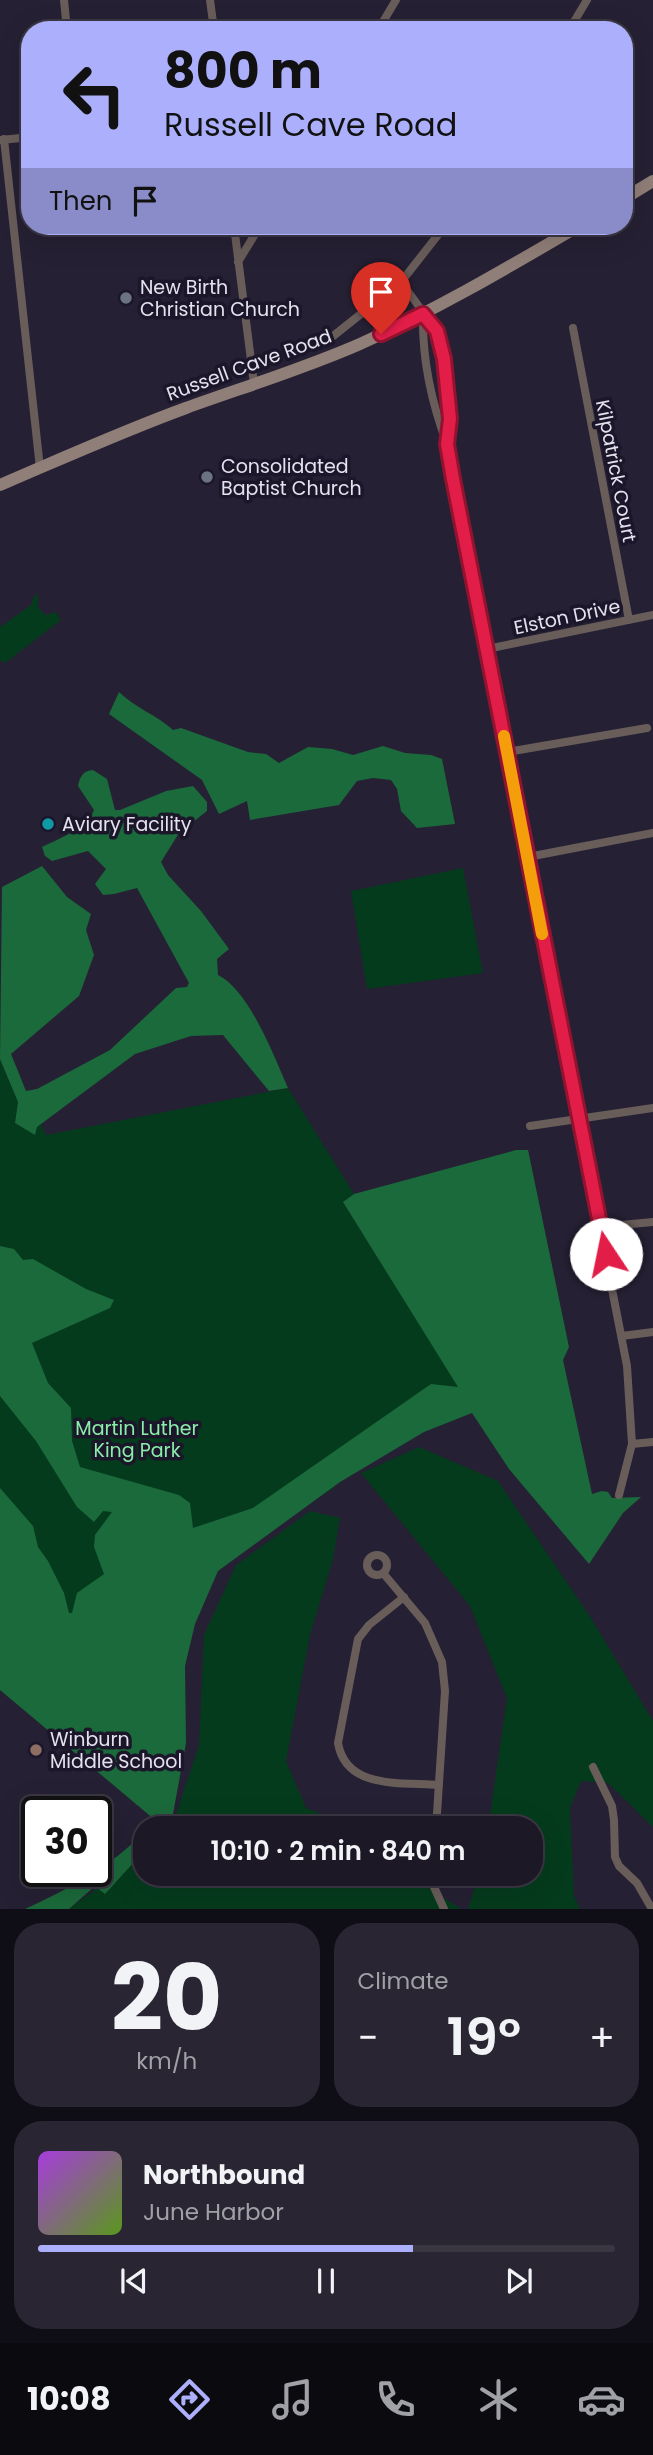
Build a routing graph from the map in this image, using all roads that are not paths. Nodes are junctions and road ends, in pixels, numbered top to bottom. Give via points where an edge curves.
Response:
1 (64, 0) edge
2 (211, 0) edge
3 (396, 0) edge
4 (587, 0) edge
5 (66, 21) edge
6 (213, 21) edge
7 (383, 21) edge
8 (574, 21) edge
9 (21, 137) edge
10 (2, 140) edge
11 (653, 181) edge
12 (633, 193) edge
13 (235, 235) edge
14 (254, 235) edge
15 (438, 235) edge
16 (564, 235) edge
17 (238, 262) junction
18 (401, 282) junction
19 (423, 314) junction
20 (573, 328) dead end
21 (332, 337) dead end
22 (254, 384) junction
23 (447, 444) junction
24 (40, 468) junction
25 (0, 485) edge
26 (653, 615) edge
27 (629, 620) junction
28 (487, 649) junction
29 (647, 728) dead end
30 (508, 752) junction
31 (653, 833) edge
32 (528, 857) junction
33 (653, 1108) edge
34 (578, 1118) junction
35 (530, 1126) dead end
36 (653, 1222) edge
37 (600, 1227) junction
38 (653, 1332) edge
39 (622, 1336) junction
40 (653, 1442) edge
41 (632, 1444) junction
42 (619, 1495) dead end
43 (383, 1573) dead end
44 (404, 1597) junction
45 (593, 1767) dead end
46 (439, 1785) junction
47 (437, 1816) edge
48 (435, 1886) edge
49 (444, 1909) edge
50 (652, 1909) edge

1 - 5 street
2 - 6 street
3 - 7 street
4 - 8 street
9 - 10 street
10 - 24 street
11 - 12 main road
13 - 17 street
14 - 17 street
15 - 18 street
16 - 19 main road, Russell Cave Road
17 - 22 street
18 - 19 street
18 - 21 street
19 - 22 main road, Russell Cave Road via 305,367
19 - 23 street via 422,338
19 - 23 street via 437,331 444,359 450,419
20 - 27 street, Kilpatrick Court
22 - 24 main road, Russell Cave Road
23 - 28 street
24 - 25 main road, Russell Cave Road
26 - 27 street, Elston Drive
27 - 28 street, Elston Drive
28 - 30 street
29 - 30 street
30 - 32 street
31 - 32 street
32 - 34 street
33 - 34 street
34 - 35 street
34 - 37 street
36 - 37 street
37 - 39 street
38 - 39 street
39 - 41 street
40 - 41 street
41 - 42 street
43 - 44 street
44 - 46 street via 432,1634 442,1662 445,1691
44 - 46 street via 358,1639 338,1743 350,1769 365,1778
45 - 50 street via 612,1806 615,1857
46 - 47 street
48 - 49 street

